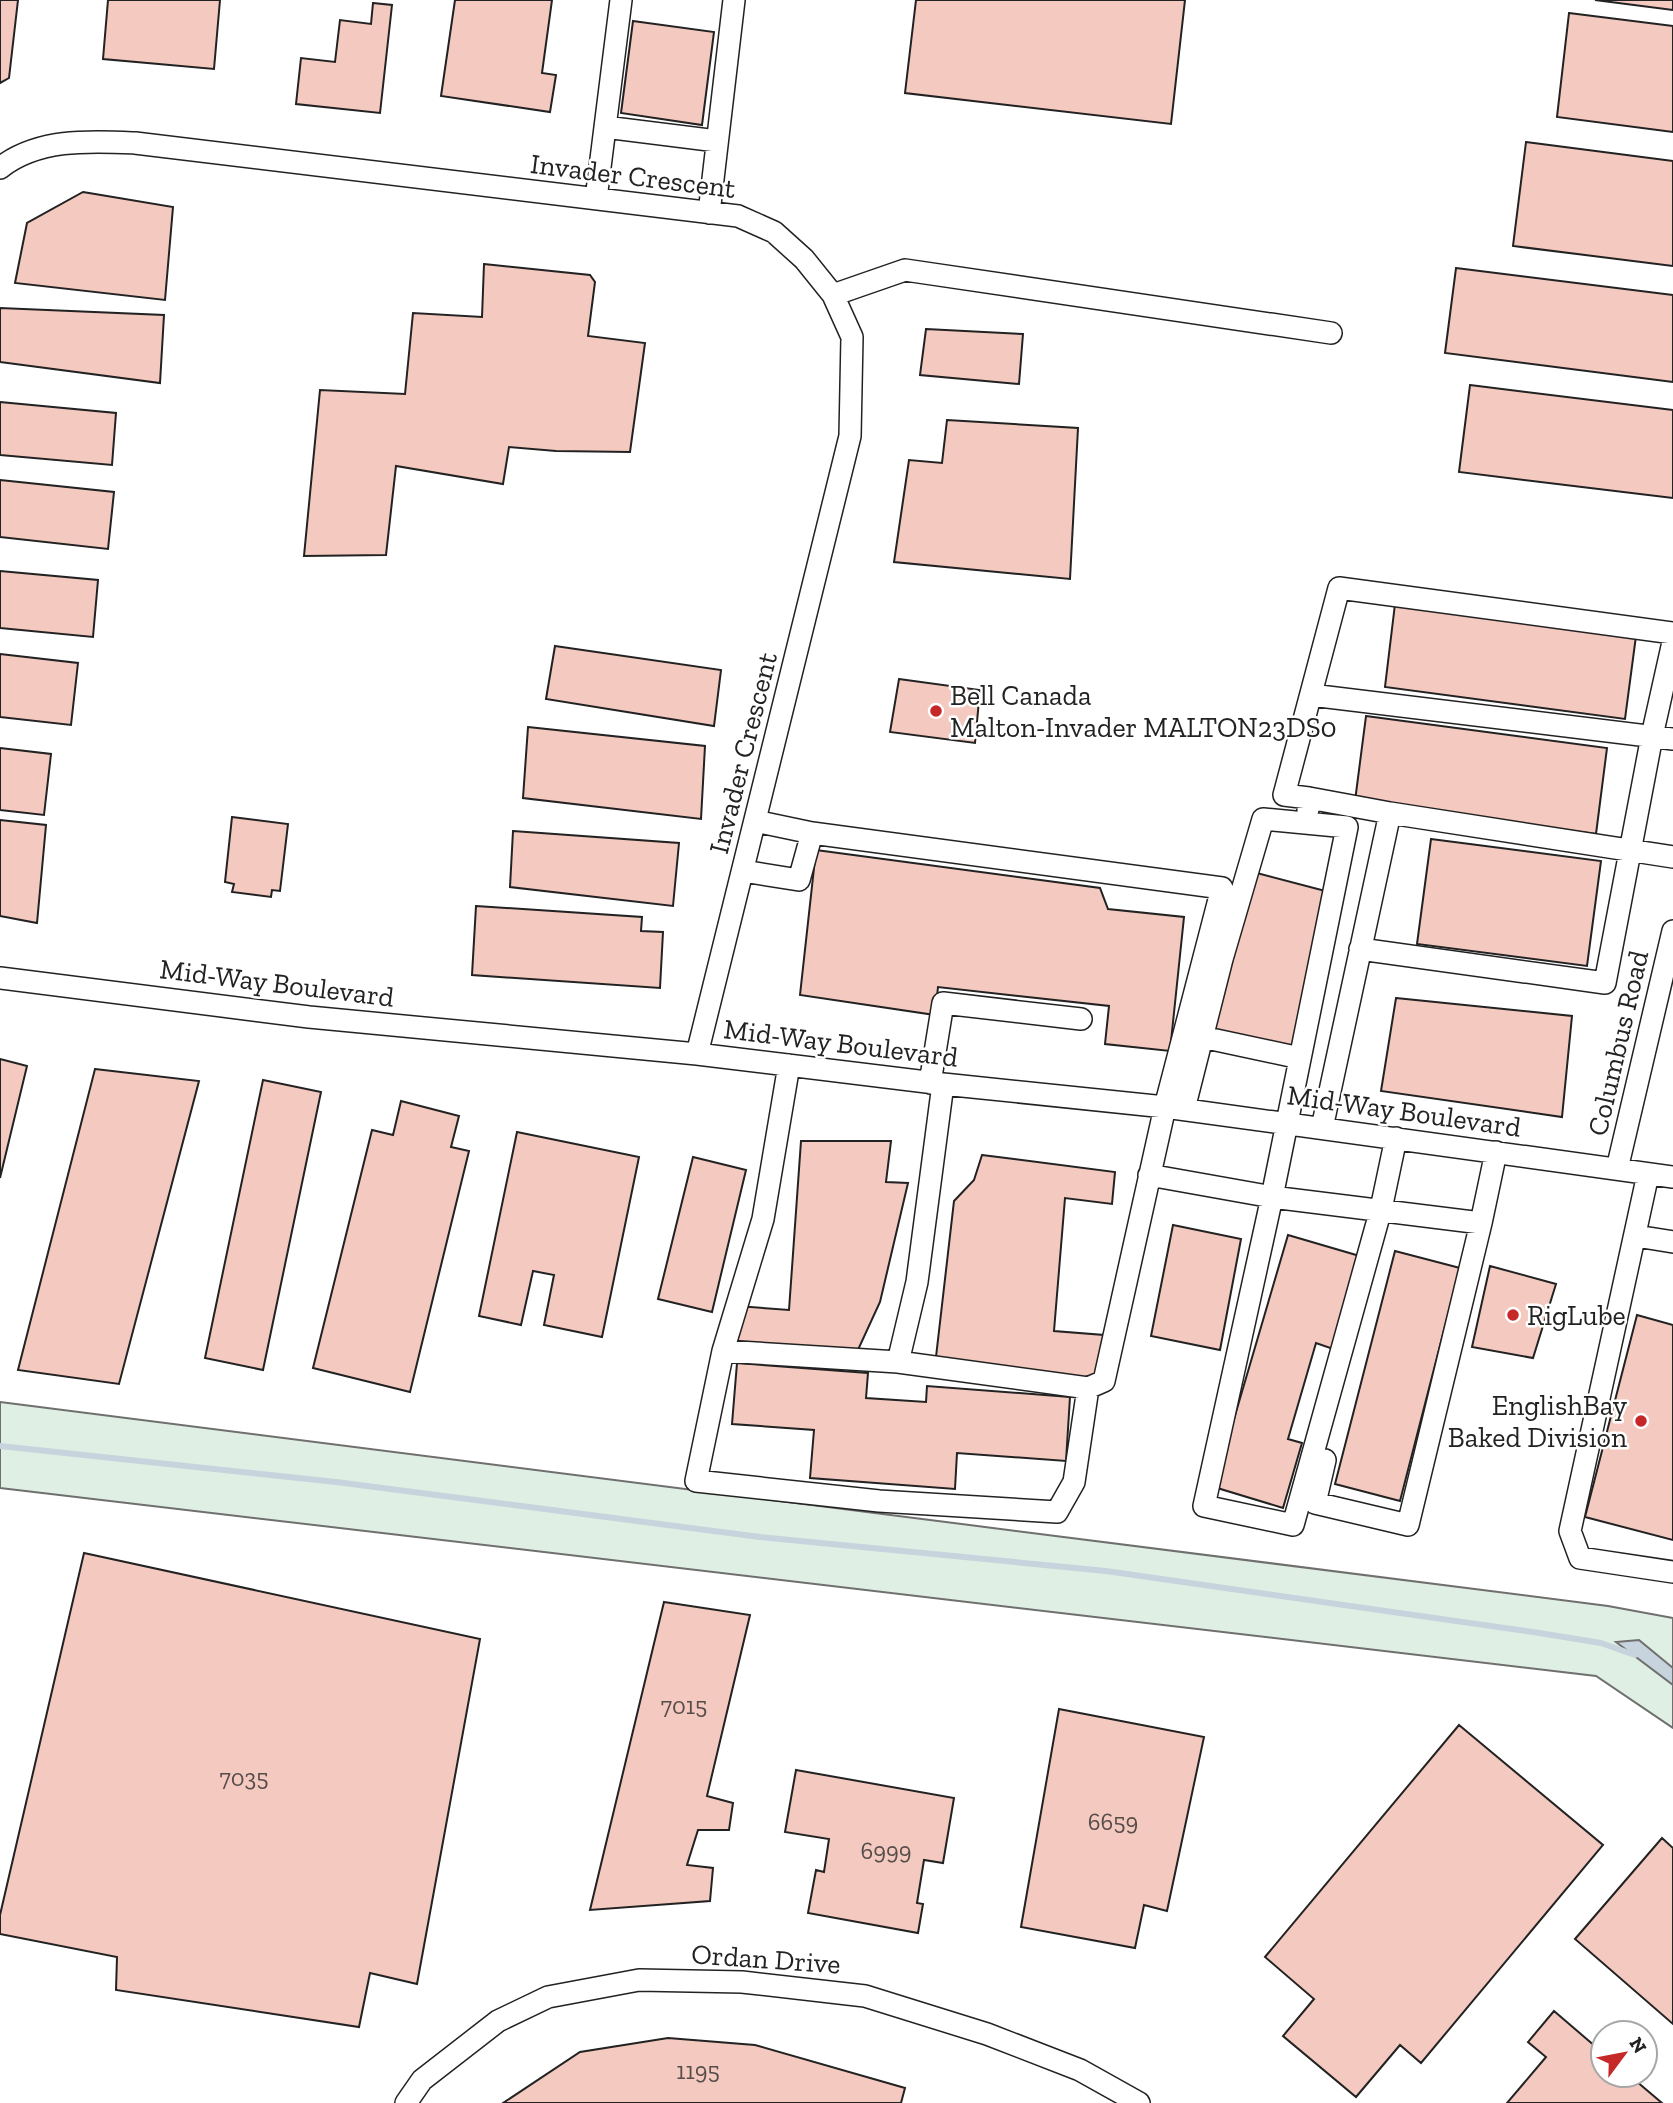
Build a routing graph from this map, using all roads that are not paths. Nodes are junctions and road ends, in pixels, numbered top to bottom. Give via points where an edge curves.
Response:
1 (621, 0) edge
2 (734, 0) edge
3 (605, 127) junction
4 (718, 141) junction
5 (0, 168) edge
6 (596, 199) junction
7 (709, 213) junction
8 (833, 295) junction
9 (1331, 333) dead end
10 (1673, 633) edge
11 (1673, 642) edge
12 (1311, 695) junction
13 (1662, 738) edge
14 (1309, 798) junction
15 (755, 821) junction
16 (1306, 823) junction
17 (1388, 823) junction
18 (1347, 827) junction
19 (812, 833) junction
20 (1630, 851) junction
21 (1673, 857) edge
22 (743, 871) junction
23 (1673, 931) edge
24 (1360, 949) junction
25 (0, 978) edge
26 (1081, 1018) dead end
27 (1202, 1037) junction
28 (698, 1054) junction
29 (1300, 1058) junction
30 (789, 1065) junction
31 (936, 1084) junction
32 (1175, 1108) junction
33 (1286, 1123) junction
34 (1322, 1128) junction
35 (1396, 1138) junction
36 (1496, 1152) junction
37 (1617, 1168) junction
38 (1648, 1174) junction
39 (1150, 1175) junction
40 (1673, 1177) edge
41 (1272, 1196) junction
42 (1385, 1210) junction
43 (1481, 1223) junction
44 (1636, 1236) junction
45 (1673, 1242) edge
46 (723, 1351) junction
47 (898, 1362) junction
48 (1088, 1388) junction
49 (1673, 1572) edge
50 (406, 2103) edge
51 (1139, 2103) edge

1 - 3 street
2 - 4 street
3 - 4 street
3 - 6 street
4 - 7 street
5 - 6 street, Invader Crescent via 43,148 83,140 122,142
6 - 7 street, Invader Crescent
7 - 8 street, Invader Crescent via 738,216 774,232
8 - 9 street via 905,270
8 - 15 street, Invader Crescent via 852,337 850,436
10 - 12 street via 1339,588
11 - 13 street
12 - 13 street
12 - 14 street via 1284,795
13 - 20 street
14 - 16 street
14 - 17 street
15 - 19 street
15 - 22 street, Invader Crescent
16 - 18 street
16 - 27 street via 1263,819
17 - 18 street
17 - 20 street
17 - 24 street
18 - 29 street
19 - 22 street via 799,880
19 - 32 street via 1222,888
20 - 21 street
20 - 24 street via 1605,983
22 - 28 street, Invader Crescent
23 - 37 street, Columbus Road
24 - 34 street
25 - 28 street, Mid-Way Boulevard via 309,1017
26 - 31 street via 943,1003
27 - 29 street
27 - 32 street
28 - 30 street, Mid-Way Boulevard
29 - 33 street
30 - 31 street, Mid-Way Boulevard
30 - 46 street via 763,1219
31 - 32 street, Mid-Way Boulevard
31 - 47 street via 918,1282
32 - 33 street, Mid-Way Boulevard
32 - 39 street
33 - 34 street, Mid-Way Boulevard
33 - 41 street
34 - 35 street, Mid-Way Boulevard
35 - 36 street, Mid-Way Boulevard
35 - 42 street
36 - 37 street, Mid-Way Boulevard
36 - 43 street
37 - 38 street, Mid-Way Boulevard
38 - 40 street, Mid-Way Boulevard
38 - 44 street
39 - 41 street
39 - 48 street via 1104,1381
41 - 42 street
41 - 42 street via 1204,1506 1293,1525
42 - 43 street
42 - 43 street via 1315,1503 1408,1525
44 - 45 street
44 - 49 street via 1570,1531 1580,1558
46 - 47 street
46 - 48 street via 696,1481 879,1501 1057,1512 1074,1482
47 - 48 street
50 - 51 street, Ordan Drive via 422,2080 498,2021 548,1997 639,1980 742,1982 865,1996 987,2034 1080,2070

